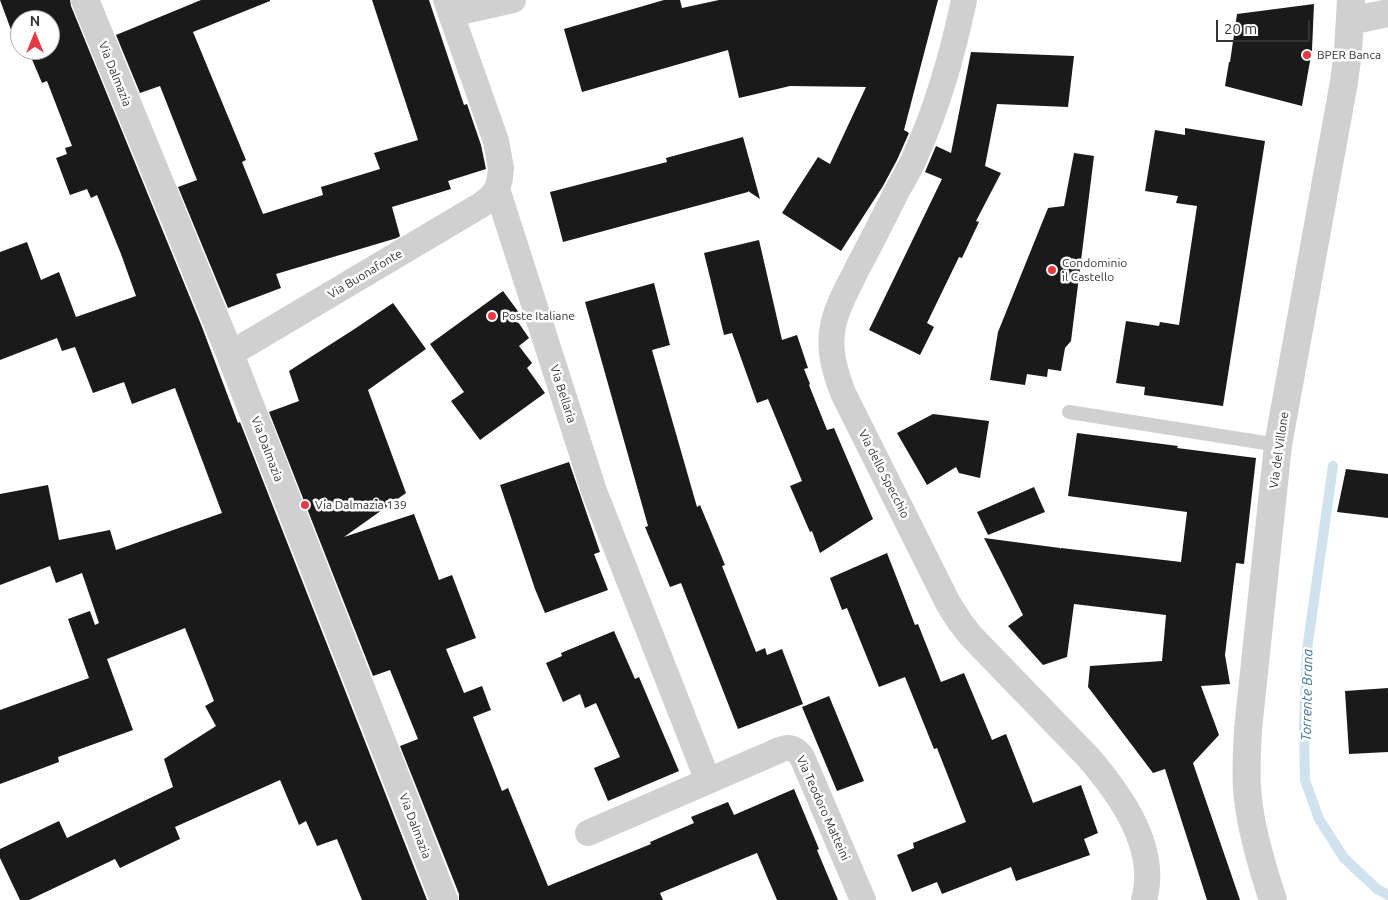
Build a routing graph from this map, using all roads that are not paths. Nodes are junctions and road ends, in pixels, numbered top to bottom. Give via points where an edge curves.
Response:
1 (85, 0) edge
2 (513, 0) edge
3 (964, 0) edge
4 (449, 7) edge
5 (1351, 11) edge
6 (1388, 13) edge
7 (497, 189) junction
8 (230, 354) junction
9 (1069, 412) dead end
10 (1278, 445) junction
11 (708, 781) junction
12 (588, 833) dead end
13 (444, 900) edge
14 (863, 900) edge
15 (1144, 900) edge
16 (1274, 900) edge

1 - 8 street, Via Dalmazia
2 - 4 street
3 - 15 street, Via dello Specchio via 944,84 917,153 837,313 832,356 843,393 960,622 1088,757 1127,812 1146,860
4 - 7 street, Via Bellaria via 496,141 501,168
5 - 6 street
5 - 10 street, Via del Villone via 1344,82
7 - 8 street, Via Buonafonte via 481,205
7 - 11 street, Via Bellaria via 594,491
8 - 13 street, Via Dalmazia
9 - 10 lane
10 - 16 street, Via del Villone via 1246,768 1252,827
11 - 12 street, Via Teodoro Matteini
11 - 14 street, Via Teodoro Matteini via 786,748 797,750

